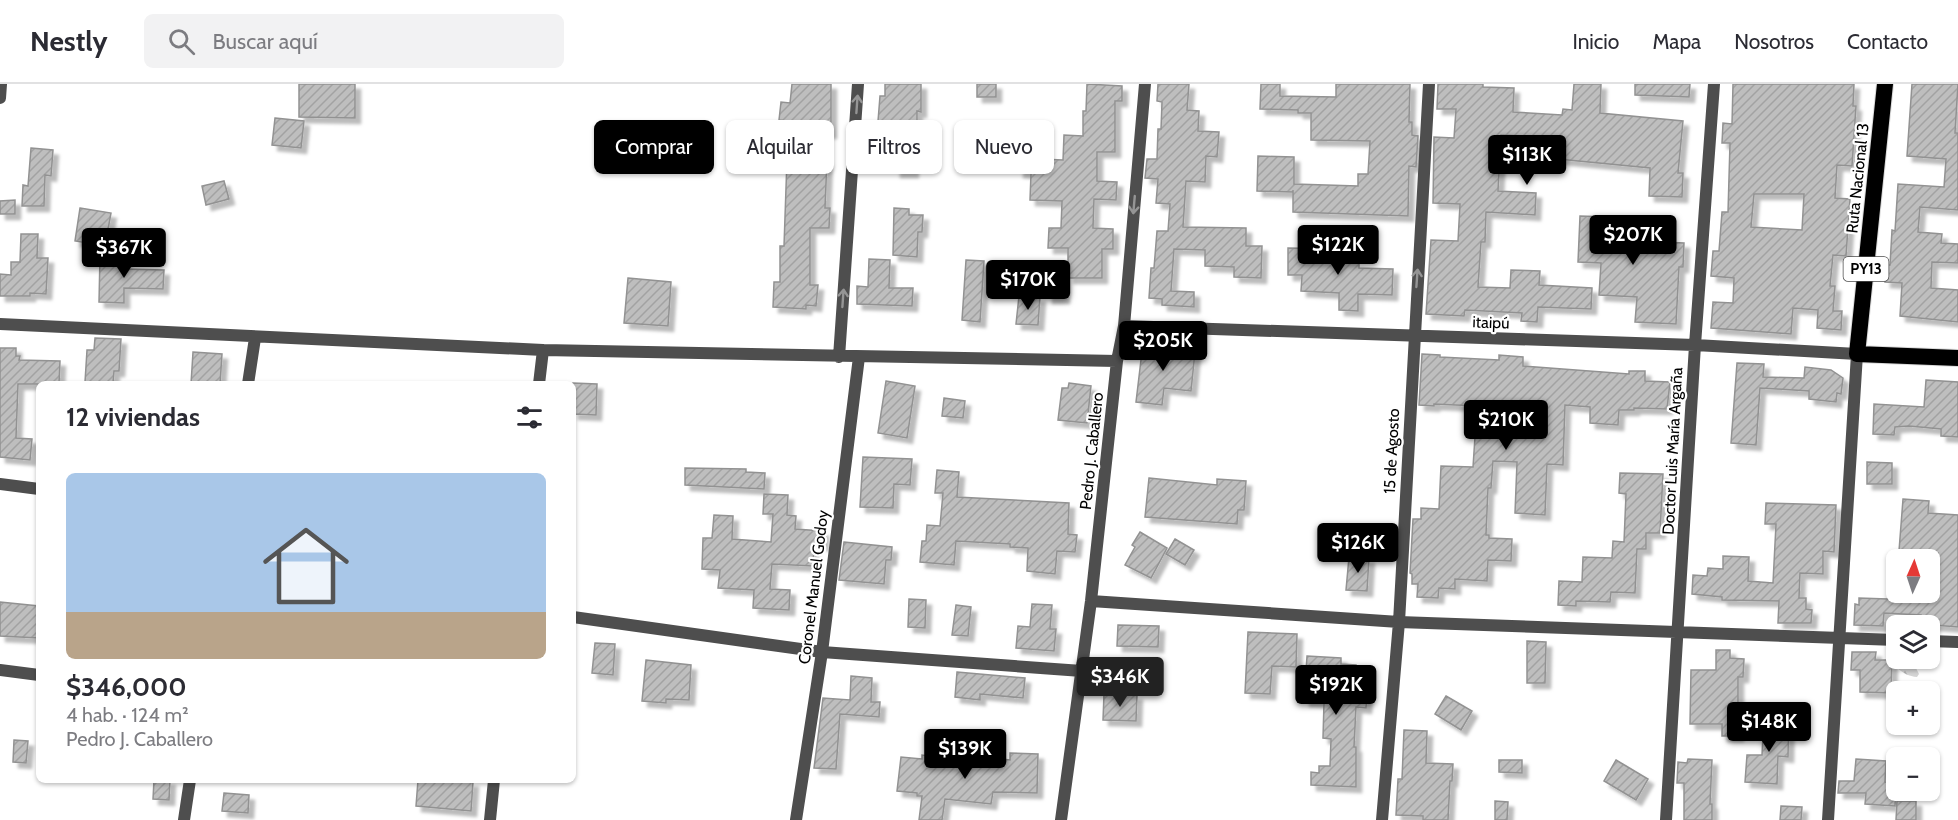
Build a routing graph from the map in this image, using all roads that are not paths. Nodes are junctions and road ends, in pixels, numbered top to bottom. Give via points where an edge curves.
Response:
1 (1, 84) edge
2 (858, 84) edge
3 (1144, 84) edge
4 (1429, 84) edge
5 (1714, 84) edge
6 (1886, 84) edge
7 (0, 98) edge
8 (0, 324) edge
9 (1124, 326) junction
10 (1414, 336) junction
11 (255, 338) junction
12 (1695, 345) junction
13 (543, 350) junction
14 (1857, 354) junction
15 (839, 357) junction
16 (859, 357) junction
17 (1958, 358) edge
18 (1117, 361) junction
19 (248, 381) edge
20 (539, 381) edge
21 (0, 484) edge
22 (36, 489) edge
23 (1091, 601) junction
24 (576, 617) edge
25 (1399, 622) junction
26 (1678, 633) junction
27 (1840, 639) junction
28 (1886, 640) edge
29 (1940, 641) edge
30 (1958, 642) edge
31 (822, 652) junction
32 (0, 670) edge
33 (1082, 671) junction
34 (36, 675) edge
35 (190, 783) edge
36 (494, 783) edge
37 (184, 820) edge
38 (490, 820) edge
39 (796, 820) edge
40 (1061, 820) edge
41 (1382, 820) edge
42 (1666, 820) edge
43 (1828, 820) edge

1 - 7 street
15 -> 2 street
3 -> 9 street, Pedro J. Caballero
10 -> 4 street, 15 de Agosto
5 - 12 street, Doctor Luis María Argaña
6 - 14 highway, Ruta Nacional 13 / PY13
8 - 11 street
9 - 10 street, itaipú
9 - 18 street, Pedro J. Caballero
10 - 12 street, itaipú
10 - 25 street, 15 de Agosto
11 - 13 street
11 - 19 street
12 - 14 street, itaipú
12 - 26 street, Doctor Luis María Argaña
13 - 15 street
13 - 20 street
14 - 17 highway
14 - 27 street
15 - 16 street
16 - 18 street
16 - 31 street, Coronel Manuel Godoy
18 - 23 street, Pedro J. Caballero
21 - 22 street
23 - 25 street
23 - 33 street, Pedro J. Caballero
24 - 31 street
25 - 26 street
25 - 41 street, 15 de Agosto
26 - 27 street
26 - 42 street, Doctor Luis María Argaña
27 - 28 street
27 - 43 street
29 - 30 street
31 - 33 street
31 - 39 street, Coronel Manuel Godoy
32 - 34 street
33 - 40 street, Pedro J. Caballero
35 - 37 street
36 - 38 street

